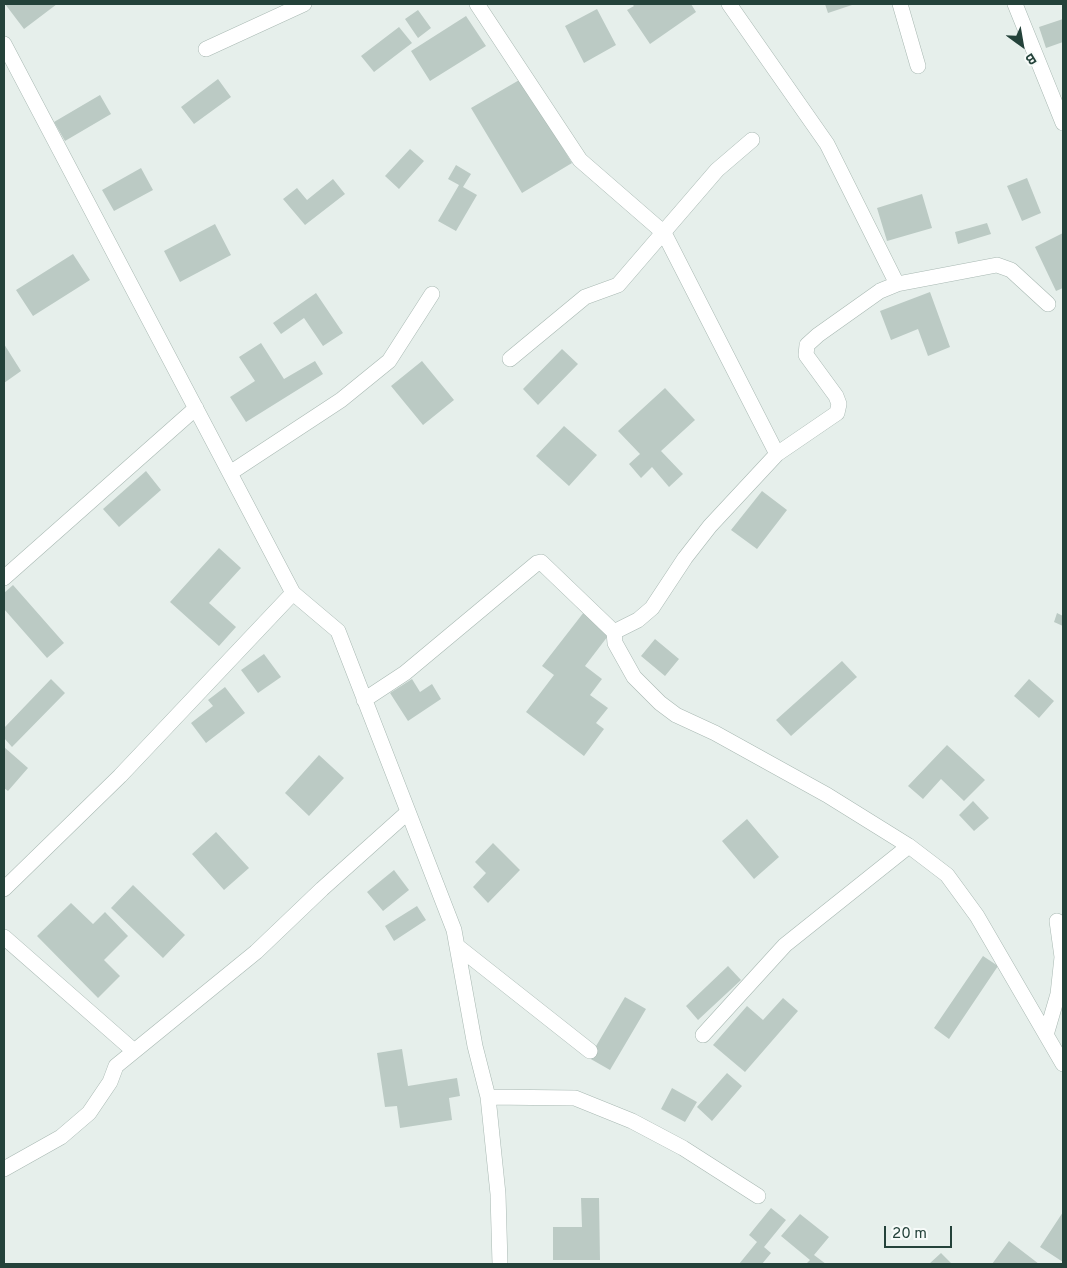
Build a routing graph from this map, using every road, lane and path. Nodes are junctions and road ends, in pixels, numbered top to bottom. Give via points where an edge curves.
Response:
1 (304, 4) edge
2 (478, 4) edge
3 (729, 4) edge
4 (900, 4) edge
5 (1015, 4) edge
6 (4, 44) edge
7 (206, 50) dead end
8 (918, 66) dead end
9 (1063, 123) edge
10 (752, 140) dead end
11 (664, 233) junction
12 (897, 284) junction
13 (432, 294) dead end
14 (1048, 304) dead end
15 (510, 359) dead end
16 (196, 408) junction
17 (777, 454) junction
18 (230, 473) junction
19 (4, 578) edge
20 (293, 593) junction
21 (614, 632) junction
22 (364, 700) junction
23 (408, 812) junction
24 (908, 846) junction
25 (4, 889) edge
26 (1057, 921) dead end
27 (4, 938) edge
28 (457, 946) junction
29 (703, 1035) dead end
30 (1046, 1035) junction
31 (134, 1051) junction
32 (590, 1051) dead end
33 (1063, 1064) edge
34 (488, 1096) junction
35 (4, 1169) edge
36 (758, 1196) dead end
37 (500, 1264) edge

1 - 7 street
2 - 11 street via 580,160
3 - 12 street via 827,144
4 - 8 street
5 - 9 street
6 - 16 street
10 - 11 street via 717,170
11 - 15 street via 618,285 585,297
11 - 17 street
12 - 14 street via 998,265 1011,270
12 - 17 street via 880,291 807,344 806,355 836,396 838,413
13 - 18 street via 389,361 341,400
16 - 18 street
16 - 19 street
17 - 21 street via 710,526 652,608 638,620
18 - 20 street
20 - 22 street via 338,631
20 - 25 street via 120,776
21 - 22 street via 541,562 537,563 405,673
21 - 24 street via 615,644 634,677 676,715 828,795
22 - 23 street
23 - 28 street via 454,930
23 - 31 street via 256,952
24 - 29 street via 785,945
24 - 30 street via 947,875 977,916
26 - 30 street via 1062,957 1058,994
27 - 31 street
28 - 32 street
28 - 34 street via 475,1046
30 - 33 street
31 - 35 street via 116,1066 110,1082 89,1113 61,1137
34 - 36 street via 574,1098 640,1125
34 - 37 street via 498,1194

